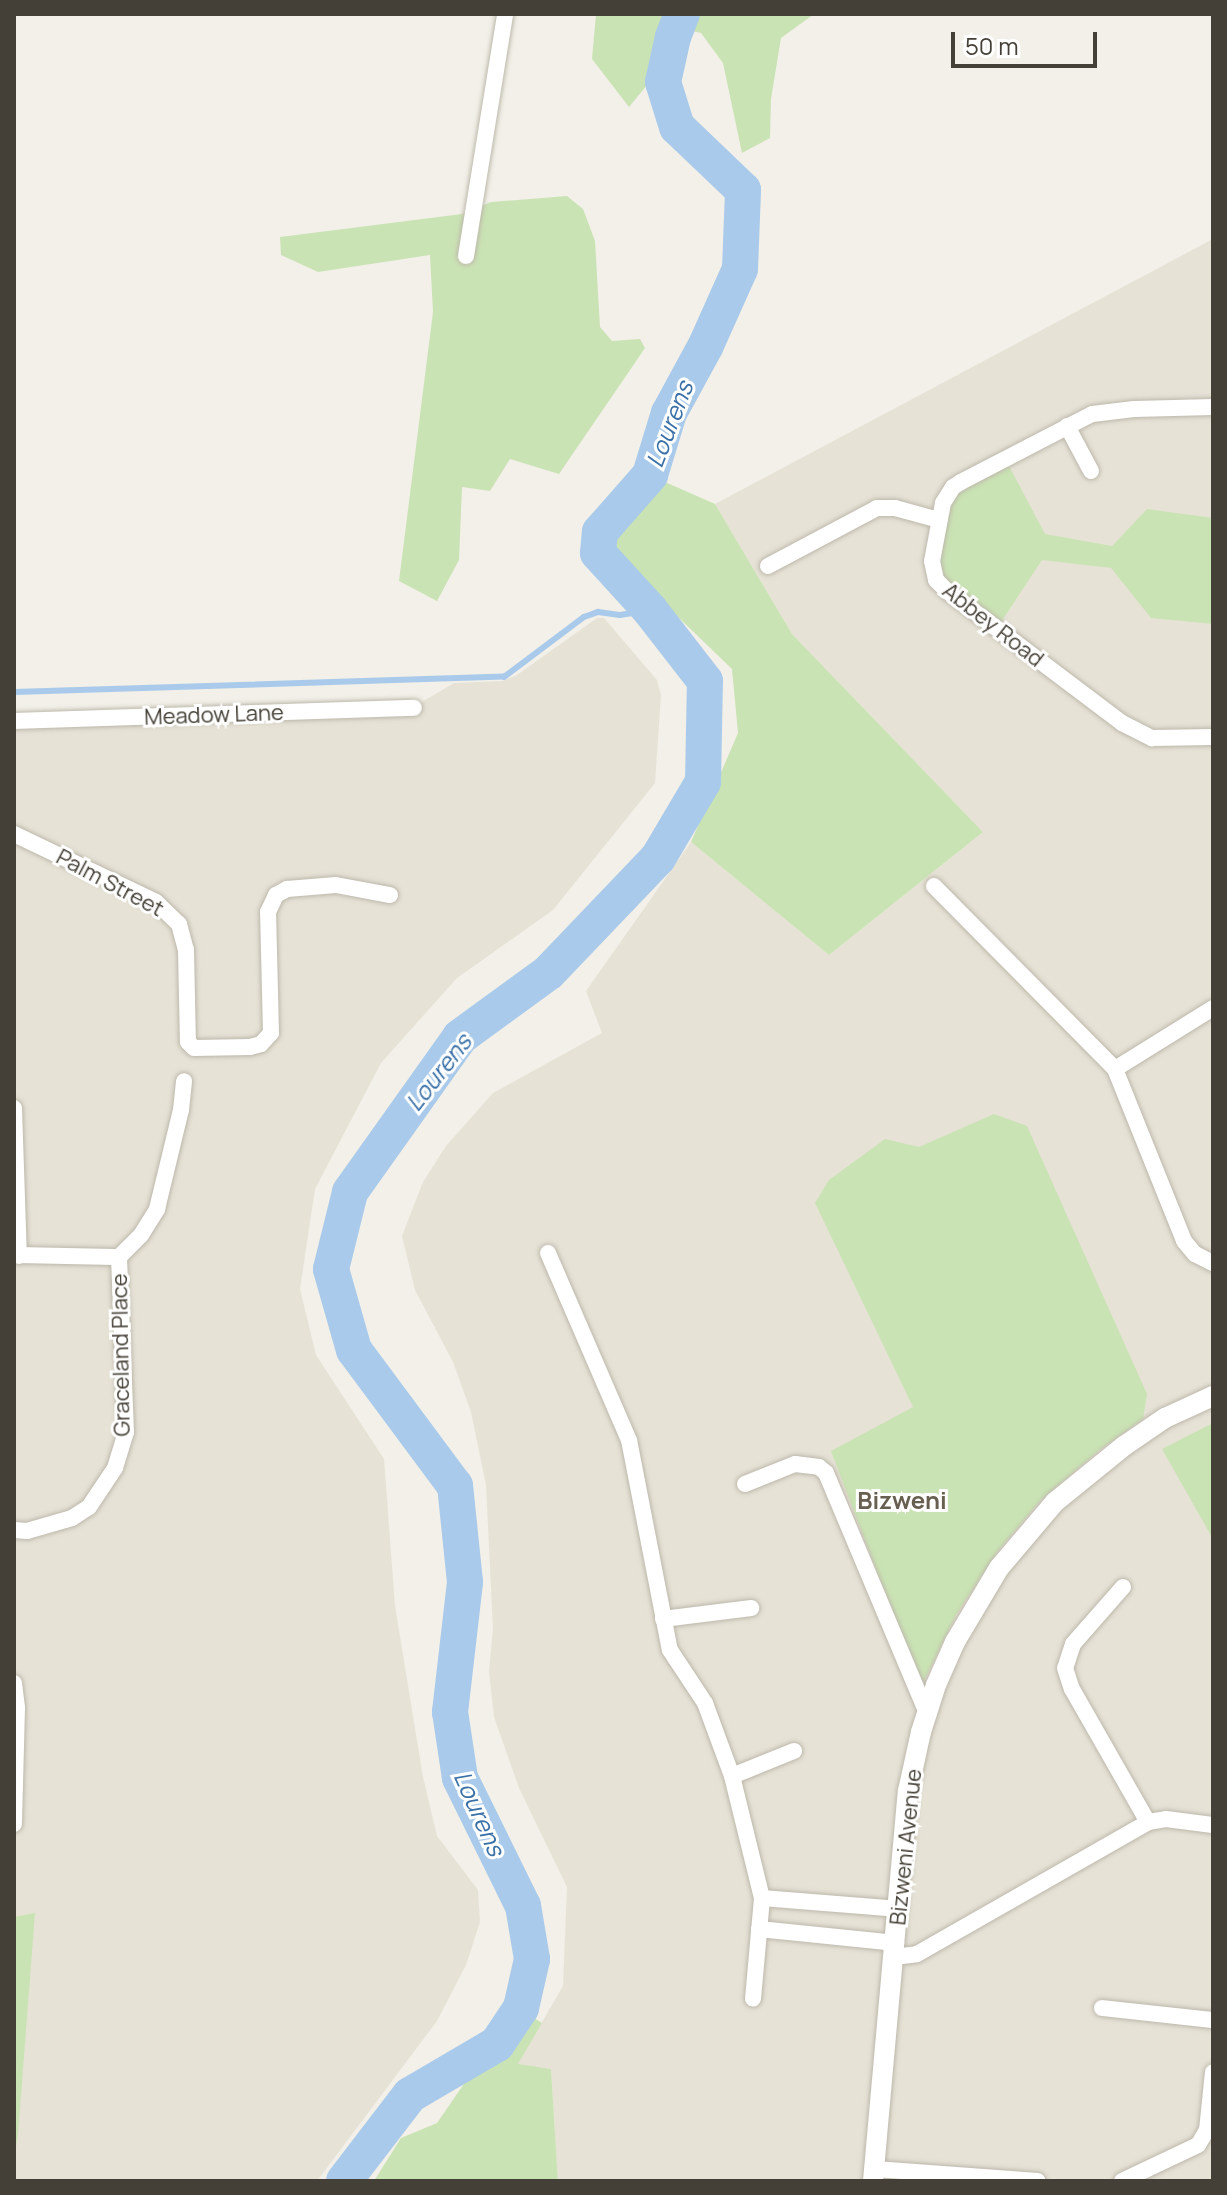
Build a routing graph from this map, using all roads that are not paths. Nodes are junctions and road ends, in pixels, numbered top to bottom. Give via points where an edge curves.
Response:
1 (505, 14) edge
2 (466, 256) dead end
3 (1213, 407) edge
4 (1067, 426) junction
5 (1091, 471) dead end
6 (939, 520) junction
7 (768, 566) dead end
8 (414, 708) dead end
9 (14, 721) edge
10 (1213, 737) edge
11 (14, 834) edge
12 (934, 886) dead end
13 (390, 895) dead end
14 (1213, 1008) edge
15 (1115, 1069) junction
16 (184, 1081) dead end
17 (14, 1108) edge
18 (548, 1253) dead end
19 (17, 1256) edge
20 (119, 1257) junction
21 (1213, 1263) edge
22 (1213, 1396) edge
23 (745, 1484) dead end
24 (14, 1530) edge
25 (1123, 1587) dead end
26 (751, 1608) dead end
27 (663, 1619) junction
28 (14, 1683) edge
29 (927, 1713) junction
30 (794, 1751) dead end
31 (732, 1776) junction
32 (1148, 1822) junction
33 (14, 1824) edge
34 (1213, 1825) edge
35 (762, 1898) junction
36 (900, 1909) junction
37 (759, 1929) junction
38 (895, 1950) junction
39 (753, 1999) dead end
40 (1102, 2008) dead end
41 (1213, 2020) edge
42 (1213, 2072) edge
43 (874, 2175) edge
44 (1038, 2181) edge
45 (1122, 2181) edge

1 - 2 street
3 - 4 street, Abbey Road via 1104,411
4 - 5 street
4 - 6 street, Abbey Road via 953,487
6 - 7 street via 877,508
6 - 10 street, Abbey Road via 932,561 936,580 947,591 1137,733 1169,740
8 - 9 street, Meadow Lane
11 - 13 street, Palm Street via 156,902 179,924 186,950 190,1046 250,1047 271,1033 268,912 276,895 287,889 336,885
12 - 15 street
14 - 15 street
15 - 21 street via 1184,1241
16 - 20 street, Graceland Place via 157,1209
17 - 19 street, Graceland Place
18 - 27 street via 629,1440
19 - 20 street, Graceland Place
20 - 24 street, Graceland Place via 126,1432 115,1468 89,1507 72,1518
22 - 29 street, Bizweni Avenue via 1165,1418 1124,1446 1055,1502 1021,1539 955,1642
23 - 29 street via 795,1464 826,1473
25 - 32 street via 1073,1644 1065,1668
26 - 27 street
27 - 31 street via 676,1663 705,1703
28 - 33 street
29 - 36 street, Bizweni Avenue via 908,1791
30 - 31 street
31 - 35 street
32 - 34 street
32 - 38 street via 917,1954
35 - 36 street
35 - 37 street
36 - 38 street, Bizweni Avenue
37 - 38 street
37 - 39 street
38 - 43 street, Bizweni Avenue
40 - 41 street
42 - 45 street via 1207,2130 1198,2145
43 - 44 street via 925,2172

